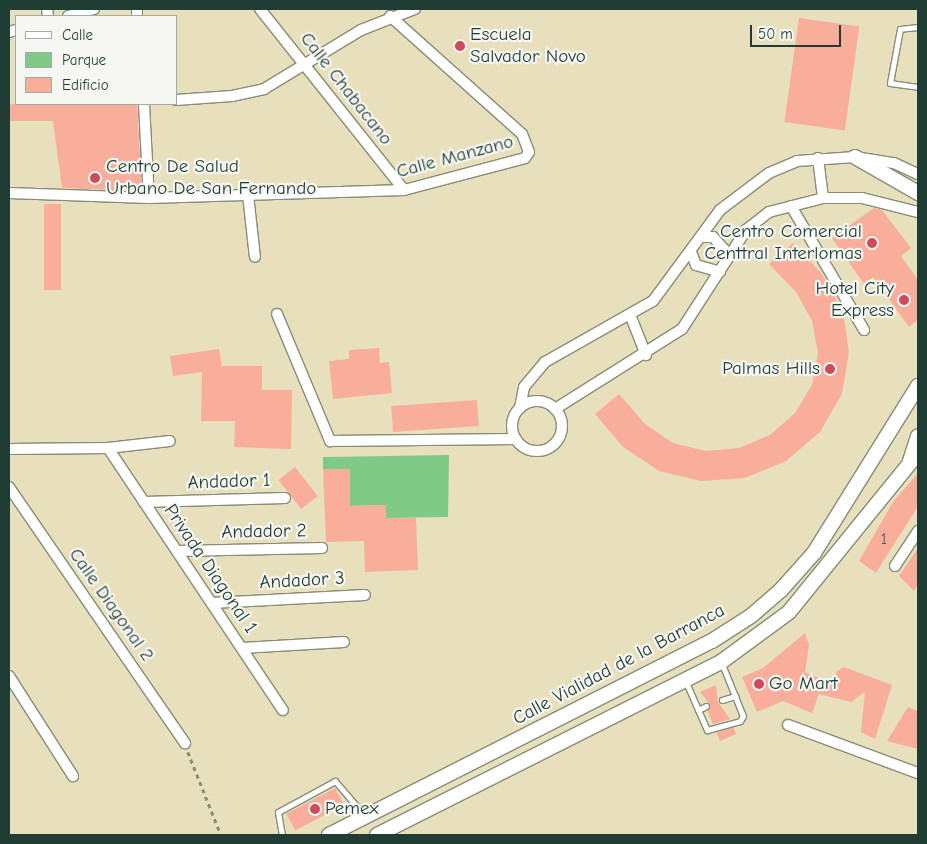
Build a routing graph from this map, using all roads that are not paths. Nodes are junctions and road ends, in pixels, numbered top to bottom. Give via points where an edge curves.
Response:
1 (94, 9) edge
2 (260, 9) edge
3 (415, 9) edge
4 (72, 15) edge
5 (390, 16) junction
6 (918, 27) edge
7 (307, 66) junction
8 (918, 87) edge
9 (178, 100) edge
10 (144, 105) edge
11 (855, 157) junction
12 (818, 158) junction
13 (918, 174) edge
14 (404, 190) junction
15 (9, 193) edge
16 (918, 193) edge
17 (248, 196) junction
18 (149, 198) junction
19 (823, 198) junction
20 (791, 206) junction
21 (918, 212) edge
22 (701, 238) junction
23 (691, 252) junction
24 (729, 255) junction
25 (255, 257) dead end
26 (720, 272) junction
27 (277, 314) dead end
28 (631, 317) junction
29 (864, 330) dead end
30 (646, 355) junction
31 (918, 386) edge
32 (918, 401) edge
33 (520, 408) junction
34 (555, 409) junction
35 (899, 412) junction
36 (918, 436) edge
37 (516, 439) junction
38 (170, 442) dead end
39 (108, 448) junction
40 (9, 449) edge
41 (918, 454) edge
42 (908, 467) junction
43 (9, 487) edge
44 (285, 498) dead end
45 (144, 502) junction
46 (837, 518) junction
47 (918, 531) edge
48 (856, 532) junction
49 (322, 548) dead end
50 (177, 551) junction
51 (895, 566) dead end
52 (365, 595) dead end
53 (212, 603) junction
54 (344, 642) dead end
55 (242, 648) junction
56 (721, 662) junction
57 (9, 676) edge
58 (685, 679) junction
59 (734, 696) junction
60 (722, 700) dead end
61 (706, 706) dead end
62 (283, 710) dead end
63 (698, 710) junction
64 (788, 725) dead end
65 (185, 743) road end
66 (918, 773) edge
67 (73, 776) dead end
68 (366, 817) junction
69 (282, 835) edge
70 (329, 835) edge
71 (377, 835) edge

1 - 4 street
2 - 7 street, Calle Chabacano
3 - 5 street
5 - 7 street
5 - 14 street, Calle Manzano via 522,134 529,152 525,158
6 - 8 lane via 900,29 890,83
7 - 9 street via 264,88 232,96
7 - 14 street, Calle Chabacano
10 - 18 street
11 - 12 street
11 - 13 street via 894,163
11 - 16 main road
12 - 19 street
12 - 22 street via 797,161 746,187 720,210
14 - 17 street, Calle Manzano
15 - 18 street, Calle Manzano
17 - 18 street, Calle Manzano
17 - 25 street
19 - 20 street
19 - 21 street via 862,198
20 - 24 street via 769,212 746,230
20 - 29 street
22 - 23 street
22 - 24 street via 713,237
23 - 26 street via 696,265
23 - 28 street via 653,301
24 - 26 street
26 - 30 street via 682,328
27 - 37 street via 330,441
28 - 30 street
28 - 33 street via 545,362 524,387
30 - 34 street
31 - 35 main road, Calle Vialidad de la Barranca
32 - 35 main road
33 - 34 street via 541,402
33 - 37 street via 512,423
34 - 37 street via 561,432 552,446 529,449
35 - 46 main road, Calle Vialidad de la Barranca
36 - 42 main road
38 - 39 street
39 - 40 street
39 - 45 street, Privada Diagonal 1
41 - 42 main road
42 - 48 main road
43 - 65 street, Calle Diagonal 2
44 - 45 street, Andador 1
45 - 50 street, Privada Diagonal 1
46 - 48 main road
46 - 68 main road, Calle Vialidad de la Barranca via 781,590 720,636
47 - 51 street
48 - 56 main road via 789,612
49 - 50 street, Andador 2
50 - 53 street, Privada Diagonal 1
52 - 53 street, Andador 3
53 - 55 street, Privada Diagonal 1
54 - 55 street
55 - 62 street, Privada Diagonal 1
56 - 58 main road
56 - 59 lane
57 - 67 street
58 - 63 lane
58 - 71 main road
59 - 60 lane
59 - 63 lane via 743,716 709,731
61 - 63 lane
64 - 66 street
68 - 69 lane via 348,801 335,781 278,812
68 - 70 main road, Calle Vialidad de la Barranca

